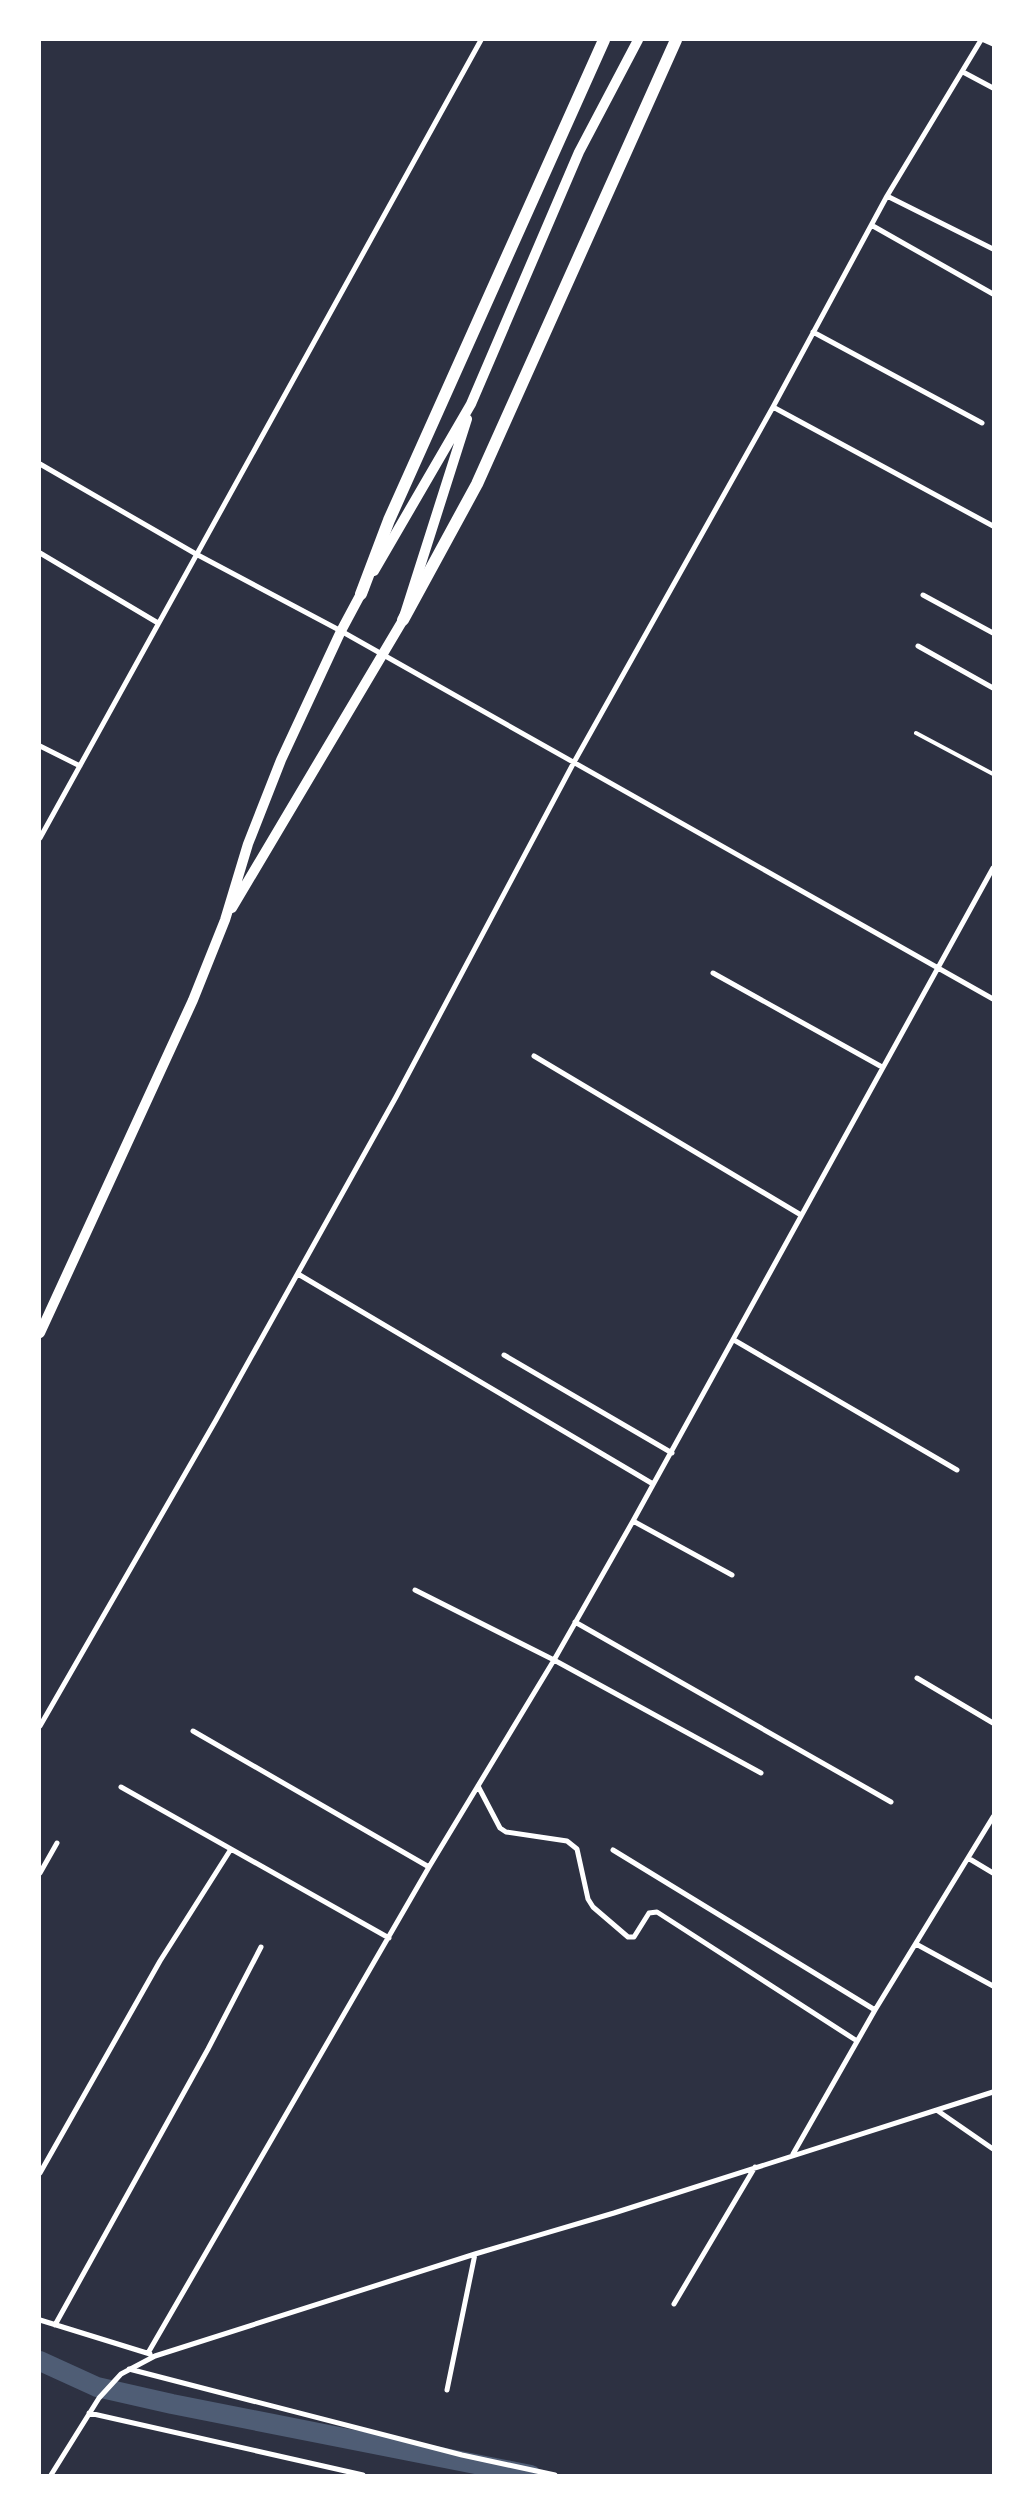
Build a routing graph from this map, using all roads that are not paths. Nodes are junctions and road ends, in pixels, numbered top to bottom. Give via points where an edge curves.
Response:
1 (481, 40) edge
2 (604, 40) edge
3 (638, 40) edge
4 (676, 40) edge
5 (982, 40) edge
6 (993, 44) edge
7 (963, 72) junction
8 (993, 88) edge
9 (888, 196) junction
10 (873, 226) junction
11 (993, 249) edge
12 (993, 294) edge
13 (813, 332) junction
14 (472, 401) junction
15 (773, 407) junction
16 (982, 423) dead end
17 (40, 464) edge
18 (993, 526) edge
19 (40, 553) edge
20 (196, 554) junction
21 (361, 594) junction
22 (922, 595) dead end
23 (402, 620) junction
24 (158, 623) junction
25 (341, 631) junction
26 (993, 633) edge
27 (918, 646) dead end
28 (382, 655) junction
29 (993, 688) edge
30 (916, 733) dead end
31 (40, 746) edge
32 (573, 764) junction
33 (80, 766) junction
34 (993, 774) edge
35 (40, 838) edge
36 (993, 868) edge
37 (225, 920) junction
38 (937, 967) junction
39 (712, 973) dead end
40 (993, 999) edge
41 (534, 1056) dead end
42 (882, 1067) junction
43 (801, 1215) junction
44 (298, 1274) junction
45 (40, 1333) edge
46 (734, 1340) junction
47 (504, 1355) dead end
48 (672, 1453) junction
49 (957, 1470) dead end
50 (653, 1484) junction
51 (633, 1521) junction
52 (732, 1575) dead end
53 (415, 1590) dead end
54 (576, 1622) junction
55 (554, 1660) junction
56 (917, 1678) dead end
57 (993, 1723) edge
58 (40, 1726) edge
59 (192, 1731) dead end
60 (761, 1773) dead end
61 (478, 1786) junction
62 (120, 1787) dead end
63 (891, 1802) dead end
64 (993, 1817) edge
65 (58, 1844) dead end
66 (231, 1849) junction
67 (614, 1850) dead end
68 (968, 1858) junction
69 (429, 1867) junction
70 (40, 1873) edge
71 (993, 1873) edge
72 (389, 1938) junction
73 (916, 1944) junction
74 (261, 1947) dead end
75 (993, 1986) edge
76 (875, 2010) junction
77 (857, 2041) junction
78 (993, 2092) edge
79 (938, 2111) junction
80 (993, 2149) edge
81 (793, 2154) junction
82 (755, 2167) junction
83 (40, 2173) edge
84 (475, 2254) junction
85 (674, 2304) dead end
86 (40, 2320) edge
87 (55, 2325) junction
88 (148, 2353) junction
89 (156, 2356) junction
90 (129, 2369) junction
91 (447, 2390) dead end
92 (89, 2412) junction
93 (51, 2475) edge
94 (363, 2475) edge
95 (555, 2475) edge

1 - 20 street
2 - 21 main road via 389,520
3 - 14 main road via 579,152
4 - 23 main road via 477,484
5 - 6 street
5 - 7 street
7 - 8 street
7 - 9 street
9 - 10 street
9 - 11 street
10 - 12 street
10 - 13 street
13 - 15 street
13 - 16 street
14 - 21 main road
14 - 23 main road
15 - 18 street
15 - 32 street
17 - 20 street
19 - 24 street
20 - 24 street
20 - 25 street
21 - 25 main road
22 - 26 street
23 - 28 main road
24 - 33 street
25 - 28 street
25 - 37 main road via 281,760 248,844
27 - 29 street
28 - 32 street
28 - 37 main road
30 - 34 lane
31 - 33 street
32 - 38 street
32 - 44 street
33 - 35 street
36 - 38 street
37 - 45 main road via 193,1000
38 - 40 street
38 - 42 street
39 - 42 street
41 - 43 street
42 - 43 street
43 - 46 street
44 - 50 street
44 - 58 street
46 - 48 street
46 - 49 street
47 - 48 street
48 - 50 street
50 - 51 street
51 - 52 street
51 - 54 street
53 - 55 street
54 - 55 street
54 - 63 street
55 - 60 street
55 - 61 street
56 - 57 street
59 - 69 street
61 - 69 street
61 - 77 street via 500,1828 506,1832 567,1841 573,1845 577,1850 588,1899 628,1937 634,1937 650,1913 657,1912
62 - 66 street
64 - 68 street
65 - 70 street
66 - 72 street
66 - 83 street via 160,1961
67 - 76 street
68 - 71 street
68 - 73 street
69 - 72 street
72 - 88 street
73 - 75 street
73 - 76 street
74 - 87 street
76 - 77 street
77 - 81 street
78 - 79 street
79 - 80 street
79 - 81 street
81 - 82 street
82 - 84 street
82 - 85 street
84 - 89 street
84 - 91 street
86 - 87 street
87 - 88 street
88 - 89 street
89 - 90 street
90 - 92 street via 116,2379
90 - 95 street via 462,2455
92 - 93 street
92 - 94 street

